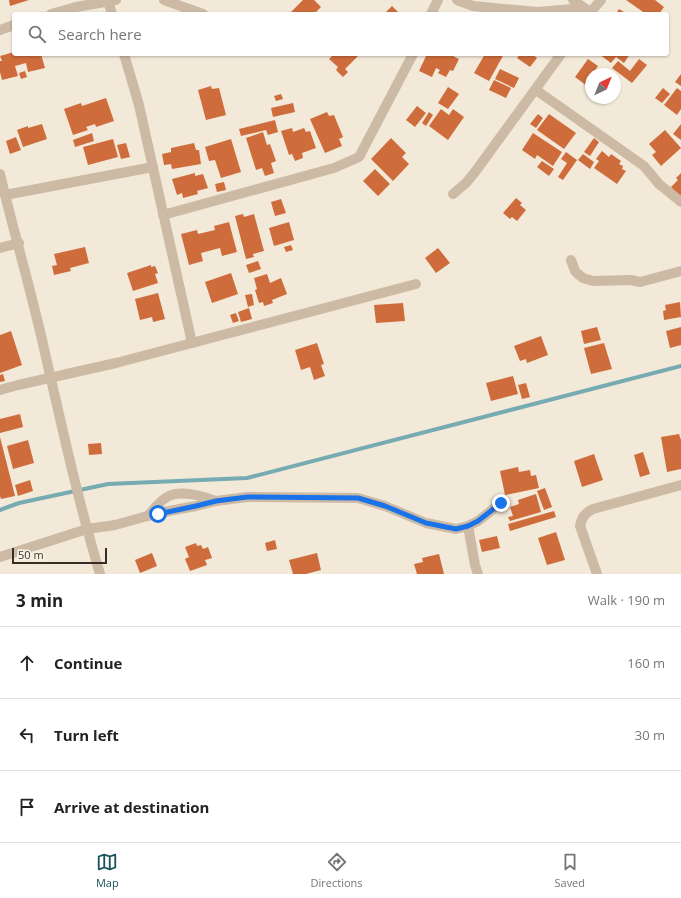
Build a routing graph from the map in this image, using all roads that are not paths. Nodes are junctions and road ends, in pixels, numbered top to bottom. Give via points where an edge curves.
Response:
1 (112, 0) edge
2 (164, 0) edge
3 (438, 0) edge
4 (457, 0) edge
5 (573, 0) edge
6 (601, 0) edge
7 (588, 11) edge
8 (58, 12) edge
9 (112, 12) edge
10 (197, 12) edge
11 (432, 12) edge
12 (12, 27) edge
13 (0, 30) edge
14 (125, 56) edge
15 (412, 56) edge
16 (560, 56) edge
17 (536, 90) junction
18 (153, 167) junction
19 (0, 174) edge
20 (454, 194) dead end
21 (5, 195) junction
22 (681, 202) edge
23 (163, 215) junction
24 (18, 243) junction
25 (0, 248) edge
26 (571, 260) dead end
27 (681, 271) edge
28 (416, 284) dead end
29 (192, 342) junction
30 (50, 378) junction
31 (0, 390) edge
32 (681, 485) edge
33 (216, 501) junction
34 (501, 503) dead end
35 (148, 516) junction
36 (468, 526) junction
37 (86, 529) junction
38 (0, 557) edge
39 (100, 574) edge
40 (478, 574) edge
41 (597, 574) edge

1 - 8 street
1 - 9 street
2 - 10 street
3 - 11 street
4 - 7 street via 482,7 538,12
5 - 7 street
6 - 7 street
12 - 13 street
14 - 18 street
15 - 23 street via 359,157 334,168
16 - 17 street
17 - 20 street via 470,178
17 - 22 street via 644,166 659,184
18 - 21 street
18 - 23 street
19 - 21 street
21 - 24 street
23 - 29 street
24 - 25 street
24 - 30 street
26 - 27 street via 578,274 593,281 640,282
28 - 29 street
29 - 30 street
30 - 31 street
30 - 37 street
32 - 41 street via 587,512 581,519 580,526
33 - 35 street
33 - 35 street via 195,495 172,495 160,502
33 - 36 street via 247,497 358,498 426,523 450,529
34 - 36 street
35 - 37 street via 115,525
36 - 40 street
37 - 38 street
37 - 39 street

